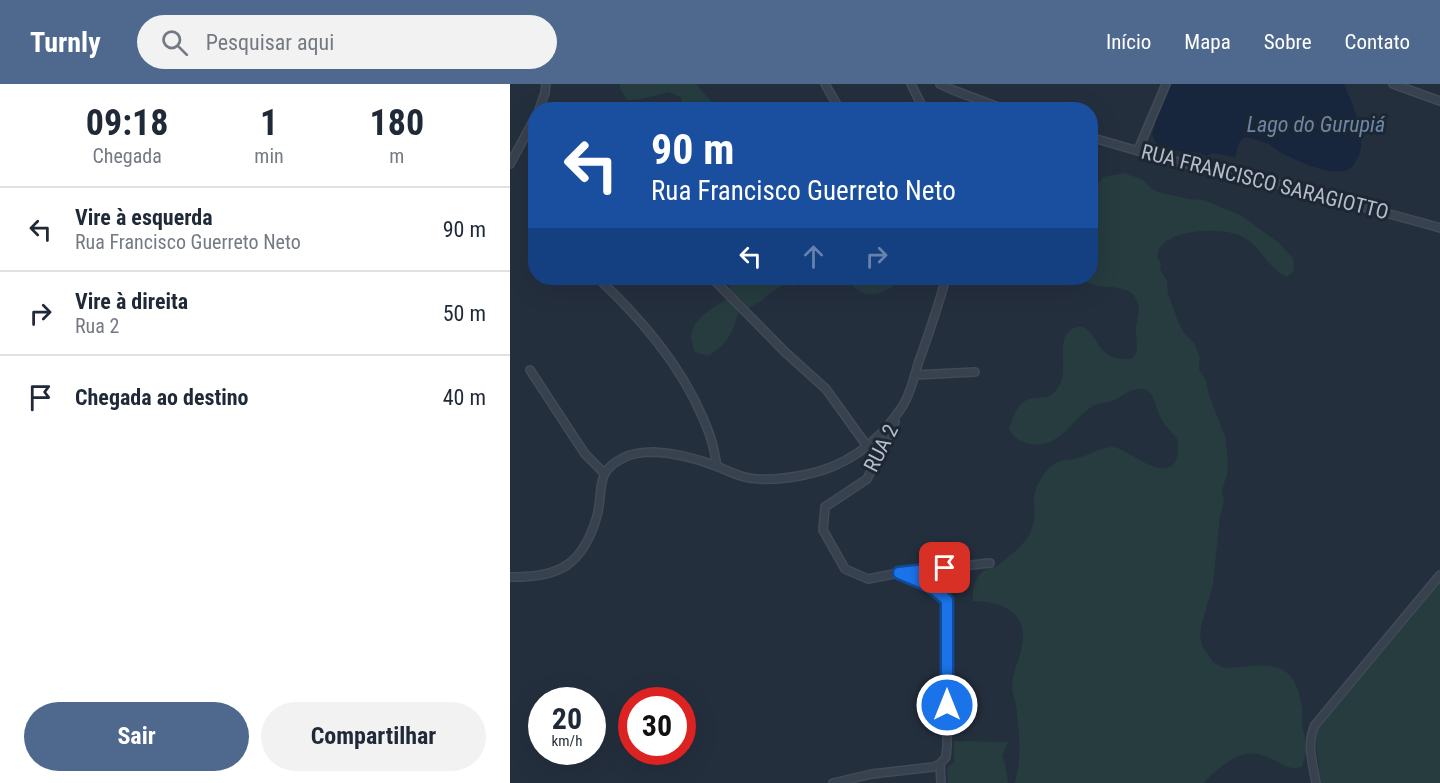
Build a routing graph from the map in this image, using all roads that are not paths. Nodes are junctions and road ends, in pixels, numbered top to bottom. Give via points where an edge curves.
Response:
1 (546, 84) edge
2 (825, 84) edge
3 (911, 84) edge
4 (940, 84) edge
5 (1166, 84) edge
6 (1394, 84) edge
7 (1440, 101) edge
8 (542, 102) edge
9 (835, 102) edge
10 (920, 102) edge
11 (985, 102) edge
12 (528, 131) edge
13 (1098, 139) edge
14 (1138, 150) junction
15 (510, 164) edge
16 (1440, 228) edge
17 (604, 285) edge
18 (719, 285) edge
19 (944, 285) edge
20 (530, 370) dead end
21 (975, 372) dead end
22 (915, 375) junction
23 (903, 405) junction
24 (867, 446) junction
25 (717, 466) junction
26 (604, 473) junction
27 (990, 562) dead end
28 (899, 573) junction
29 (1440, 575) edge
30 (510, 577) edge
31 (940, 764) junction
32 (833, 783) edge
33 (941, 783) edge
34 (1316, 783) edge

1 - 8 street
2 - 9 street
3 - 10 street
4 - 11 street
5 - 14 street
6 - 7 street
12 - 15 street
13 - 14 street, RUA FRANCISCO SARAGIOTTO
14 - 16 street, RUA FRANCISCO SARAGIOTTO
17 - 25 street via 632,312 683,378 711,437
18 - 24 street via 826,389
19 - 22 street
20 - 26 street via 585,454
21 - 22 street
22 - 23 street
23 - 24 street
23 - 28 street, RUA 2 via 867,479 825,507 823,530 845,569 868,579
24 - 25 street via 843,463 789,478 741,476
25 - 26 street via 686,456 641,452 625,456
26 - 30 street via 597,516 577,556 564,568 547,575
27 - 28 street, RUA 2
28 - 31 street via 930,586 947,600 947,746
29 - 34 street via 1315,726 1310,740
31 - 32 street
31 - 33 street

